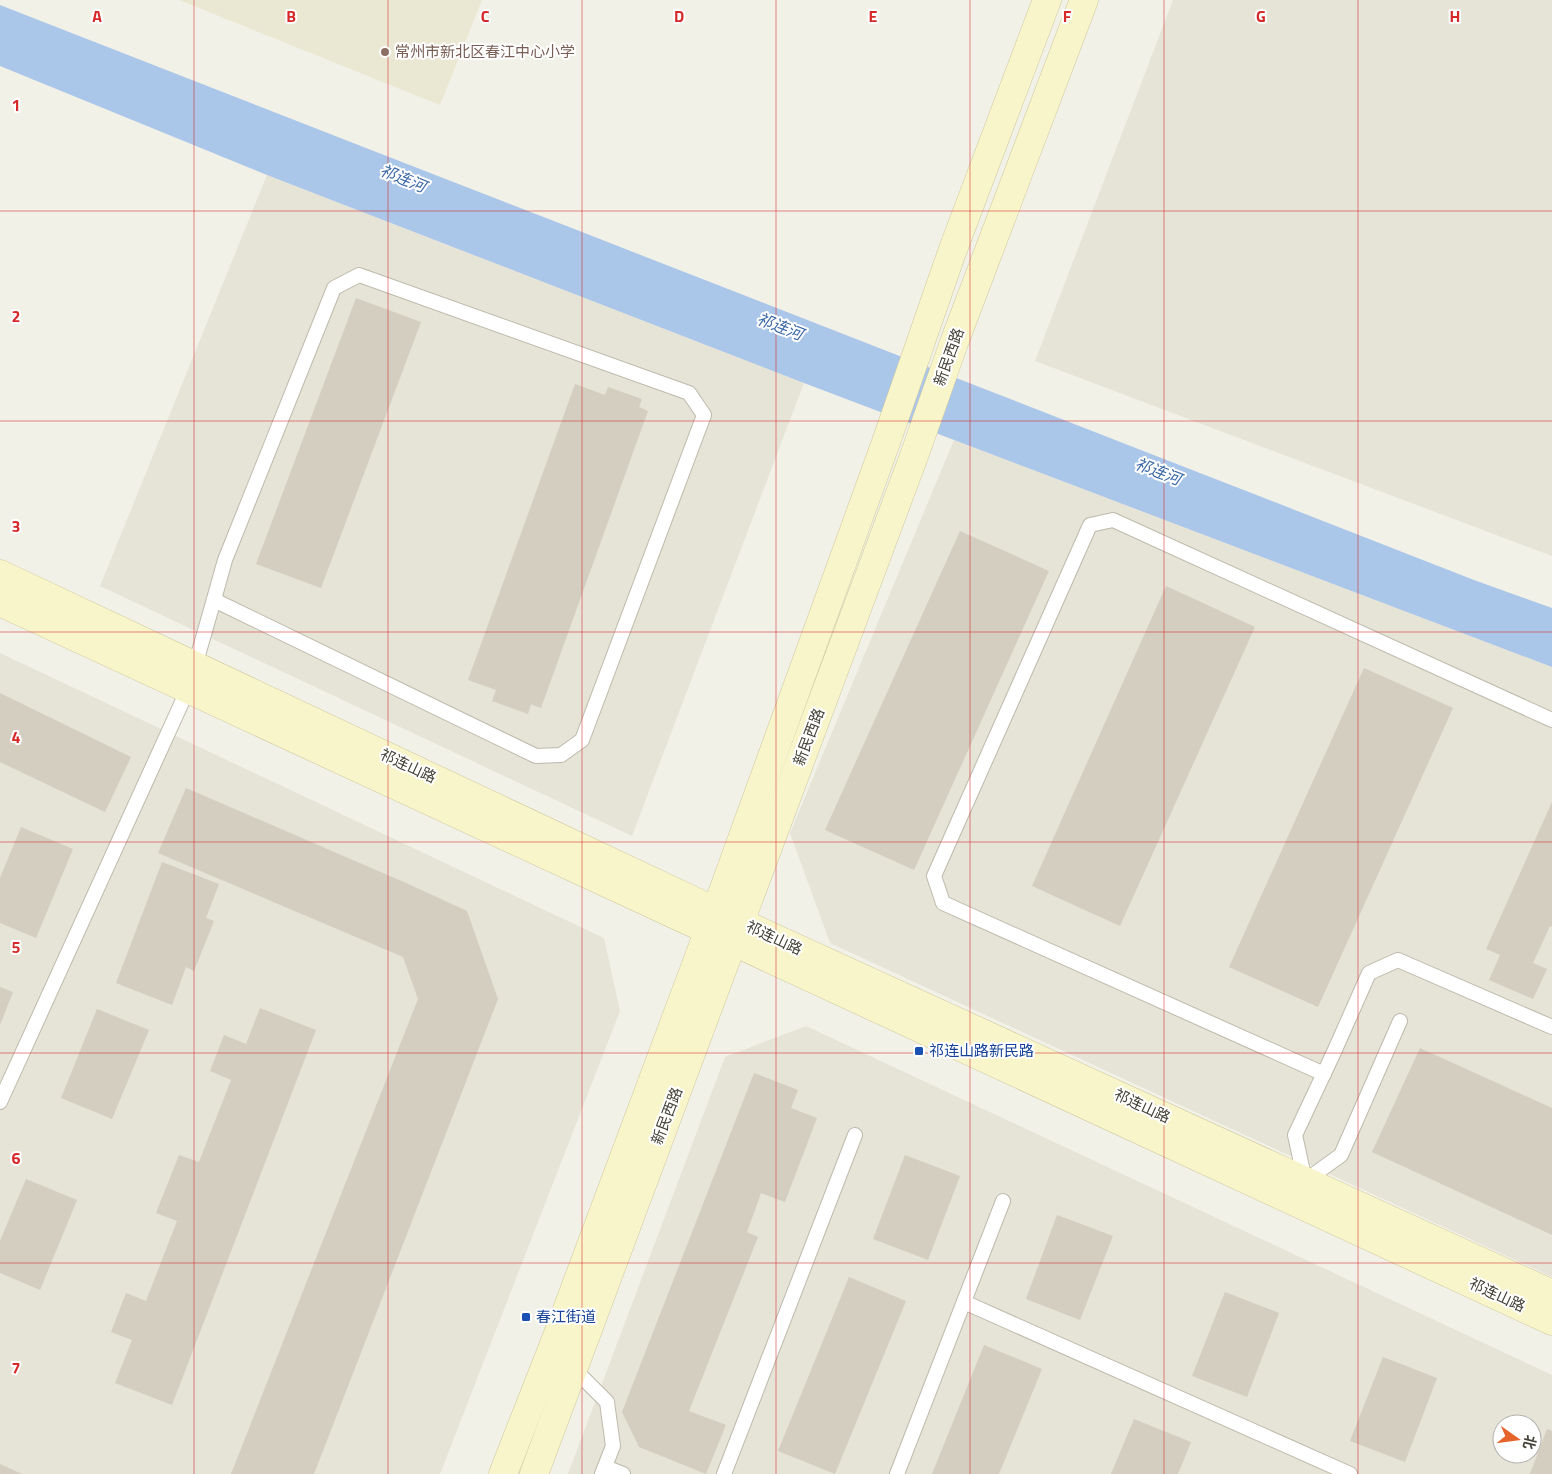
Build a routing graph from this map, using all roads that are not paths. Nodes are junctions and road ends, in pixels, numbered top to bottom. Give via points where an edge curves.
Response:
1 (1047, 0) edge
2 (1084, 0) edge
3 (0, 574) edge
4 (214, 600) junction
5 (0, 602) edge
6 (192, 677) junction
7 (1552, 720) edge
8 (724, 926) junction
9 (1400, 1022) dead end
10 (1552, 1027) edge
11 (1324, 1074) junction
12 (0, 1102) edge
13 (855, 1135) dead end
14 (1305, 1181) junction
15 (1003, 1201) dead end
16 (1552, 1294) edge
17 (964, 1302) junction
18 (1552, 1321) edge
19 (574, 1368) junction
20 (603, 1470) edge
21 (503, 1474) edge
22 (534, 1474) edge
23 (623, 1474) edge
24 (724, 1474) edge
25 (897, 1474) edge
26 (1350, 1474) edge

1 - 8 street, 新民西路 via 952,252
2 - 8 street, 新民西路 via 914,456
3 - 6 street, 祁连山路
4 - 4 lane via 536,756 561,755 582,740 704,415 690,393 359,275 334,288 225,560
4 - 6 lane
5 - 6 street, 祁连山路
6 - 8 street, 祁连山路
6 - 12 lane
7 - 11 lane via 1113,520 1090,525 934,876 943,903
8 - 14 street, 祁连山路
8 - 18 street, 祁连山路
8 - 19 street, 新民西路
8 - 21 street, 新民西路
9 - 14 lane via 1341,1155
10 - 11 lane via 1398,960 1369,973
11 - 14 lane via 1296,1135
13 - 24 lane
14 - 16 street, 祁连山路
15 - 17 lane
17 - 25 lane
17 - 26 lane
19 - 20 lane via 607,1402 613,1446
19 - 22 street, 新民西路
20 - 23 lane

